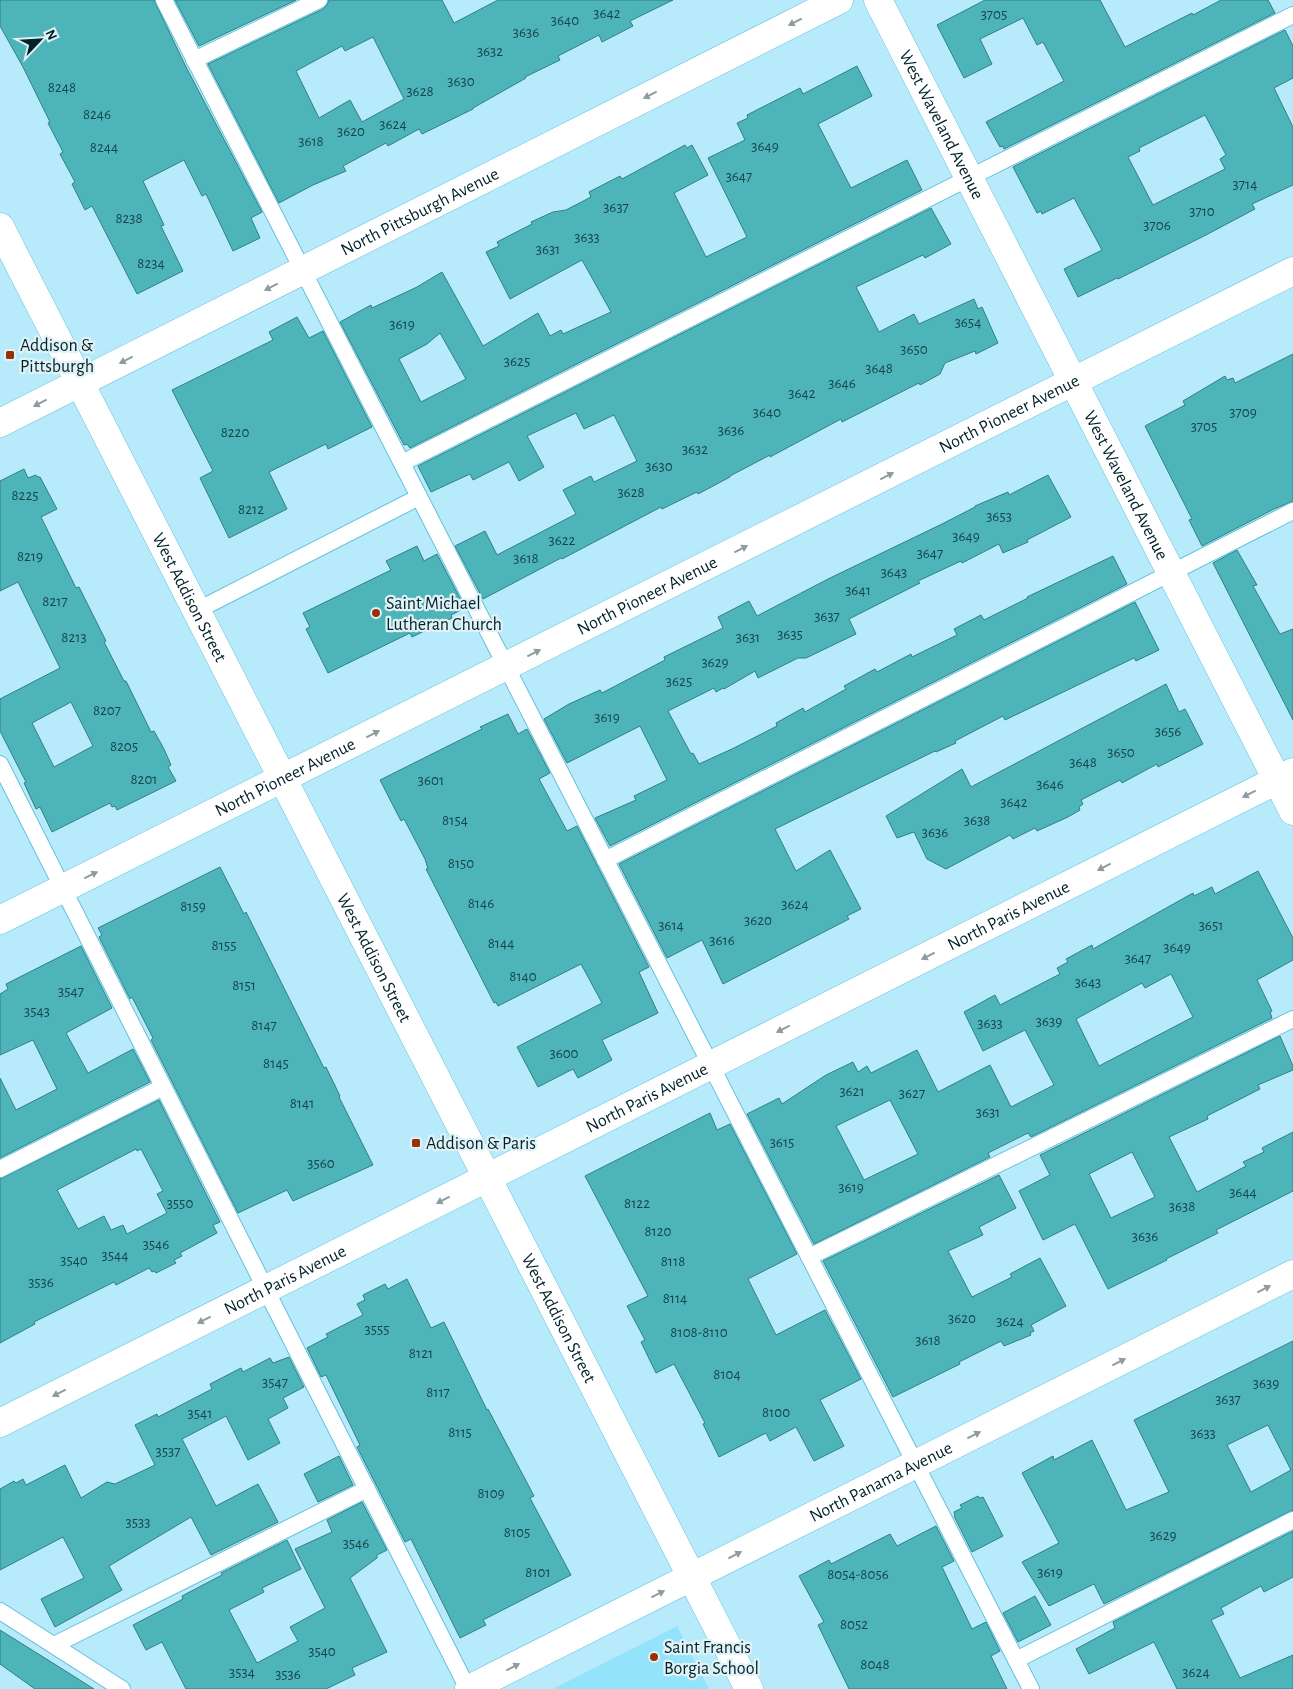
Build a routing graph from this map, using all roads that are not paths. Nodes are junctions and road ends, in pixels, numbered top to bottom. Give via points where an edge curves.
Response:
1 (164, 0) edge
2 (319, 0) edge
3 (839, 0) edge
4 (878, 0) edge
5 (1293, 15) edge
6 (194, 60) junction
7 (969, 178) junction
8 (0, 227) edge
9 (303, 270) junction
10 (1293, 271) edge
11 (1074, 382) junction
12 (80, 383) junction
13 (0, 423) edge
14 (402, 463) junction
15 (419, 498) junction
16 (1293, 511) edge
17 (1171, 572) junction
18 (196, 611) junction
19 (506, 667) junction
20 (0, 764) edge
21 (1285, 776) edge
22 (282, 780) junction
23 (1293, 811) edge
24 (605, 860) junction
25 (63, 889) junction
26 (0, 920) edge
27 (1293, 1018) edge
28 (710, 1065) junction
29 (163, 1087) junction
30 (0, 1169) edge
31 (487, 1178) junction
32 (809, 1257) junction
33 (1293, 1274) edge
34 (266, 1289) junction
35 (0, 1423) edge
36 (915, 1464) junction
37 (367, 1489) junction
38 (1293, 1520) edge
39 (691, 1577) junction
40 (0, 1611) edge
41 (54, 1645) junction
42 (1016, 1660) junction
43 (122, 1689) edge
44 (468, 1689) edge
45 (749, 1689) edge
46 (1030, 1689) edge

1 - 6 lane
2 - 6 lane
3 -> 9 street, North Pittsburgh Avenue
4 - 7 street, West Waveland Avenue
5 - 7 lane
6 - 9 lane
7 - 11 street, West Waveland Avenue
7 - 14 lane
8 - 12 street, West Addison Street
9 -> 12 street, North Pittsburgh Avenue
9 - 14 lane
10 - 11 street, North Pioneer Avenue
11 - 17 street, West Waveland Avenue
19 -> 11 street, North Pioneer Avenue
12 -> 13 street, North Pittsburgh Avenue
12 - 18 street, West Addison Street
14 - 15 lane
15 - 18 lane
15 - 19 lane
16 - 17 lane
17 - 21 street, West Waveland Avenue
17 - 24 lane
18 - 22 street, West Addison Street
22 -> 19 street, North Pioneer Avenue
19 - 24 lane
20 - 25 lane
21 - 23 street, West Waveland Avenue
21 -> 28 street, North Paris Avenue
25 -> 22 street, North Pioneer Avenue
22 - 31 street, West Addison Street
24 - 28 lane
25 - 26 street, North Pioneer Avenue
25 - 29 lane
27 - 32 lane
28 - 31 street, North Paris Avenue
28 - 32 lane
29 - 30 lane
29 - 34 lane
31 -> 34 street, North Paris Avenue
31 - 39 street, West Addison Street
32 - 36 lane
36 -> 33 street, North Panama Avenue
34 -> 35 street, North Paris Avenue
34 - 37 lane
39 -> 36 street, North Panama Avenue
36 - 42 lane
37 - 41 lane
37 - 44 lane
38 - 42 lane
44 -> 39 street, North Panama Avenue
39 - 45 street, West Addison Street
40 - 41 lane
41 - 43 lane
42 - 46 lane

